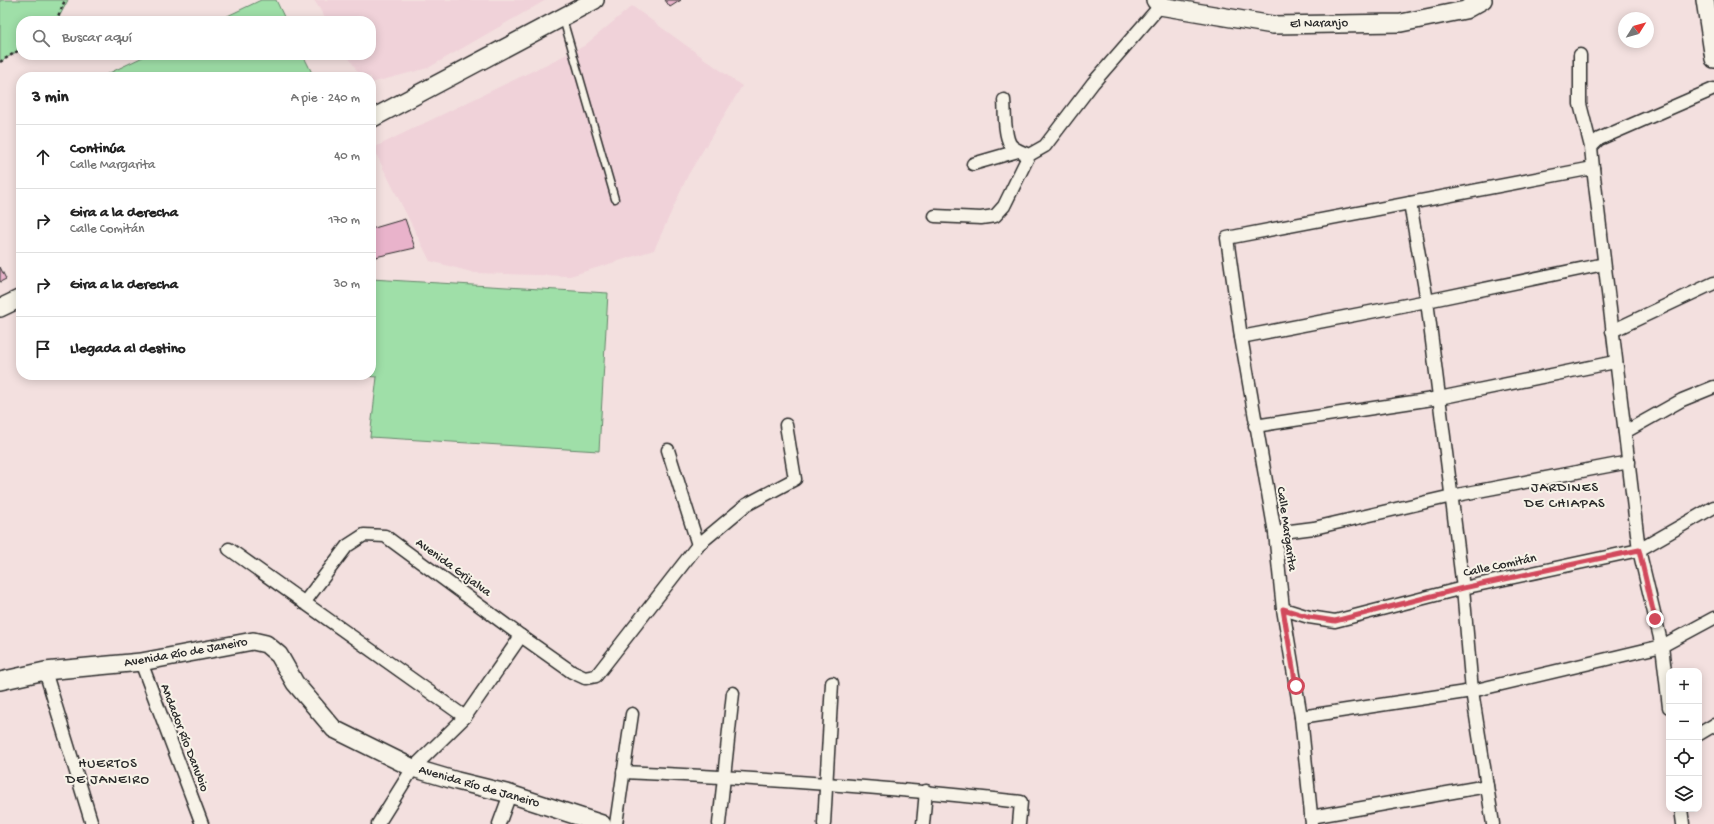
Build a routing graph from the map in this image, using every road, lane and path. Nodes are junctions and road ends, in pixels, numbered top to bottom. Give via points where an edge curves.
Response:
1 (65, 0) edge
2 (1483, 0) edge
3 (1705, 0) edge
4 (591, 1) edge
5 (1158, 3) edge
6 (58, 16) edge
7 (562, 19) junction
8 (16, 52) edge
9 (1580, 55) dead end
10 (1714, 60) edge
11 (0, 62) edge
12 (1714, 89) edge
13 (1004, 100) dead end
14 (376, 116) edge
15 (1591, 147) junction
16 (1024, 153) junction
17 (973, 164) dead end
18 (1594, 168) junction
19 (615, 199) dead end
20 (1410, 203) junction
21 (935, 216) dead end
22 (1604, 264) junction
23 (1714, 283) edge
24 (16, 300) edge
25 (1427, 301) junction
26 (0, 308) edge
27 (1612, 331) junction
28 (1241, 337) junction
29 (1615, 362) junction
30 (1714, 387) edge
31 (1439, 398) junction
32 (786, 425) dead end
33 (1256, 426) junction
34 (1625, 432) junction
35 (668, 450) dead end
36 (1629, 462) junction
37 (1452, 496) junction
38 (1714, 507) edge
39 (1274, 534) junction
40 (698, 545) junction
41 (229, 549) dead end
42 (1639, 550) junction
43 (1463, 588) junction
44 (304, 602) junction
45 (1283, 609) junction
46 (1714, 618) edge
47 (521, 636) junction
48 (1662, 646) junction
49 (141, 662) junction
50 (45, 671) junction
51 (0, 681) edge
52 (832, 683) dead end
53 (1472, 691) junction
54 (733, 693) dead end
55 (1669, 704) edge
56 (632, 714) dead end
57 (465, 717) junction
58 (1301, 717) junction
59 (1714, 725) edge
60 (1702, 732) edge
61 (413, 768) junction
62 (623, 772) junction
63 (724, 777) junction
64 (826, 785) junction
65 (1487, 786) junction
66 (926, 791) junction
67 (510, 794) junction
68 (1681, 812) edge
69 (1312, 820) edge
70 (92, 824) edge
71 (202, 824) edge
72 (378, 824) edge
73 (499, 824) edge
74 (602, 824) edge
75 (616, 824) edge
76 (719, 824) edge
77 (824, 824) edge
78 (923, 824) edge
79 (1019, 824) edge
80 (1493, 824) edge
81 (1683, 824) edge

1 - 6 path
2 - 5 street, El Naranjo via 1464,10 1401,22 1273,25
3 - 10 street
4 - 7 street
5 - 16 street via 1045,146
7 - 14 street
7 - 19 lane
8 - 11 path
9 - 15 street via 1580,104
12 - 15 street via 1599,140
13 - 16 street via 1011,144
15 - 18 street
16 - 17 street
16 - 21 street via 1004,206 995,216
18 - 20 street
18 - 22 street
20 - 25 street
20 - 28 street, Calle Margarita via 1227,238
22 - 25 street
22 - 27 street
23 - 27 street
24 - 26 street
25 - 28 street
25 - 31 street
27 - 29 street
28 - 33 street, Calle Margarita
29 - 31 street
29 - 34 street
30 - 34 street via 1682,400
31 - 33 street
31 - 37 street
32 - 40 street, Avenida Grijalva via 795,478 746,505
33 - 39 street, Calle Margarita
34 - 36 street
35 - 40 street
36 - 37 street
36 - 42 street
37 - 39 street via 1314,528
37 - 43 street
38 - 42 street, Calle Comitán
39 - 45 street, Calle Margarita
40 - 47 street, Avenida Grijalva via 596,676 585,678 572,672
41 - 44 street
42 - 43 street, Calle Comitán
42 - 48 street
43 - 45 street, Calle Comitán via 1335,621
43 - 53 street
44 - 47 street, Avenida Grijalva via 347,546 364,535 385,536
44 - 57 street
45 - 58 street, Calle Margarita
46 - 48 street
47 - 57 street
48 - 53 street
48 - 55 street
49 - 50 street, Avenida Río de Janeiro
49 - 61 street, Avenida Río de Janeiro via 253,641 266,644 279,655 296,683 334,729
49 - 71 street, Andador Río Danubio
50 - 51 street, Avenida Río de Janeiro
50 - 70 street
52 - 64 street
53 - 58 street
53 - 65 street
54 - 63 street
56 - 62 street
57 - 61 street
58 - 69 street, Calle Margarita
59 - 60 street
61 - 67 street, Avenida Río de Janeiro
61 - 72 street
62 - 63 street
62 - 75 street
63 - 64 street
63 - 76 street
64 - 66 street
64 - 77 street
65 - 69 street
65 - 80 street
66 - 78 street
66 - 79 street via 1021,802
67 - 73 street
67 - 74 street, Avenida Río de Janeiro
68 - 81 street

